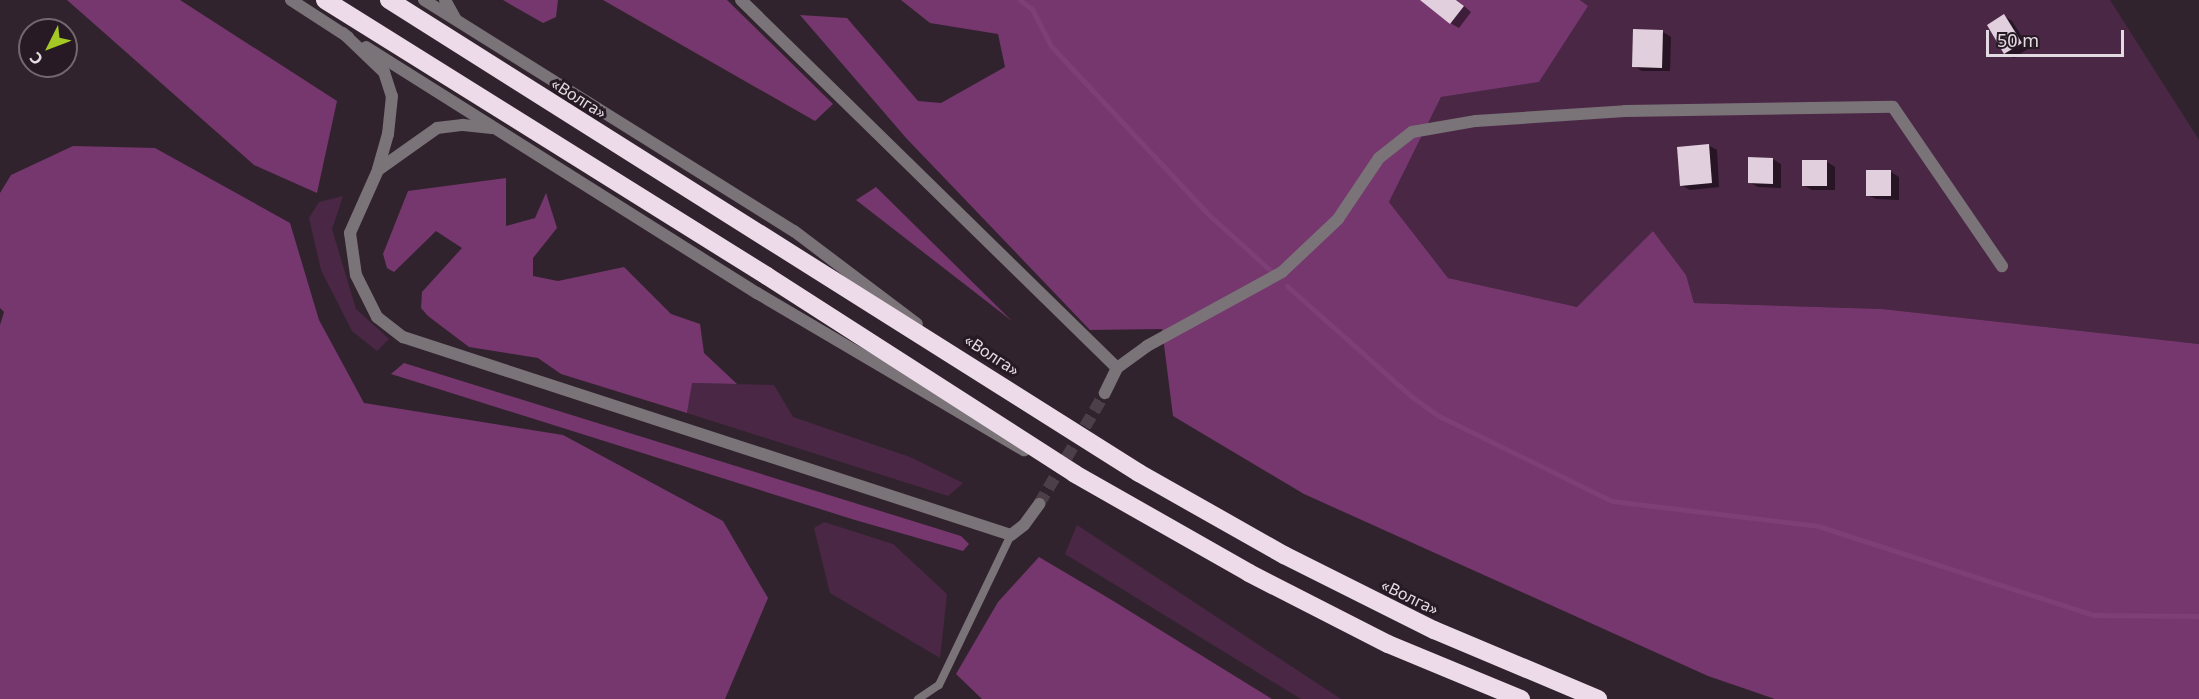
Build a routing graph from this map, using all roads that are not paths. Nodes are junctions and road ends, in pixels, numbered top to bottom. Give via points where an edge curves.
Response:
1 (291, 0) edge
2 (325, 0) edge
3 (389, 0) edge
4 (424, 0) edge
5 (445, 0) edge
6 (741, 0) edge
7 (456, 19) junction
8 (343, 33) junction
9 (496, 128) junction
10 (378, 170) junction
11 (2001, 266) dead end
12 (951, 352) junction
13 (1117, 368) junction
14 (1105, 393) tunnel mouth
15 (1023, 441) junction
16 (1075, 474) junction
17 (1092, 484) junction
18 (1039, 504) tunnel mouth
19 (1011, 535) junction
20 (918, 699) edge
21 (1521, 699) edge
22 (1598, 699) edge

1 - 8 street
2 - 15 highway
3 - 12 highway, «Волга»
4 - 7 street
5 - 7 street
6 - 13 street
7 - 12 street via 794,231
8 - 9 street
8 - 10 street via 384,72 392,96 388,134
9 - 10 street via 437,128
9 - 16 street via 757,293 991,434
10 - 19 street via 350,234 356,275 377,317 404,337
11 - 13 street via 1893,106 1625,111 1476,121 1412,132 1379,158 1338,219 1282,272 1147,346
12 - 22 highway, «Волга» via 1111,455 1294,561 1434,630
13 - 14 street
15 - 16 highway
15 - 17 highway
16 - 17 highway
17 - 21 highway via 1249,573 1388,644
18 - 19 street
19 - 20 lane via 939,685

